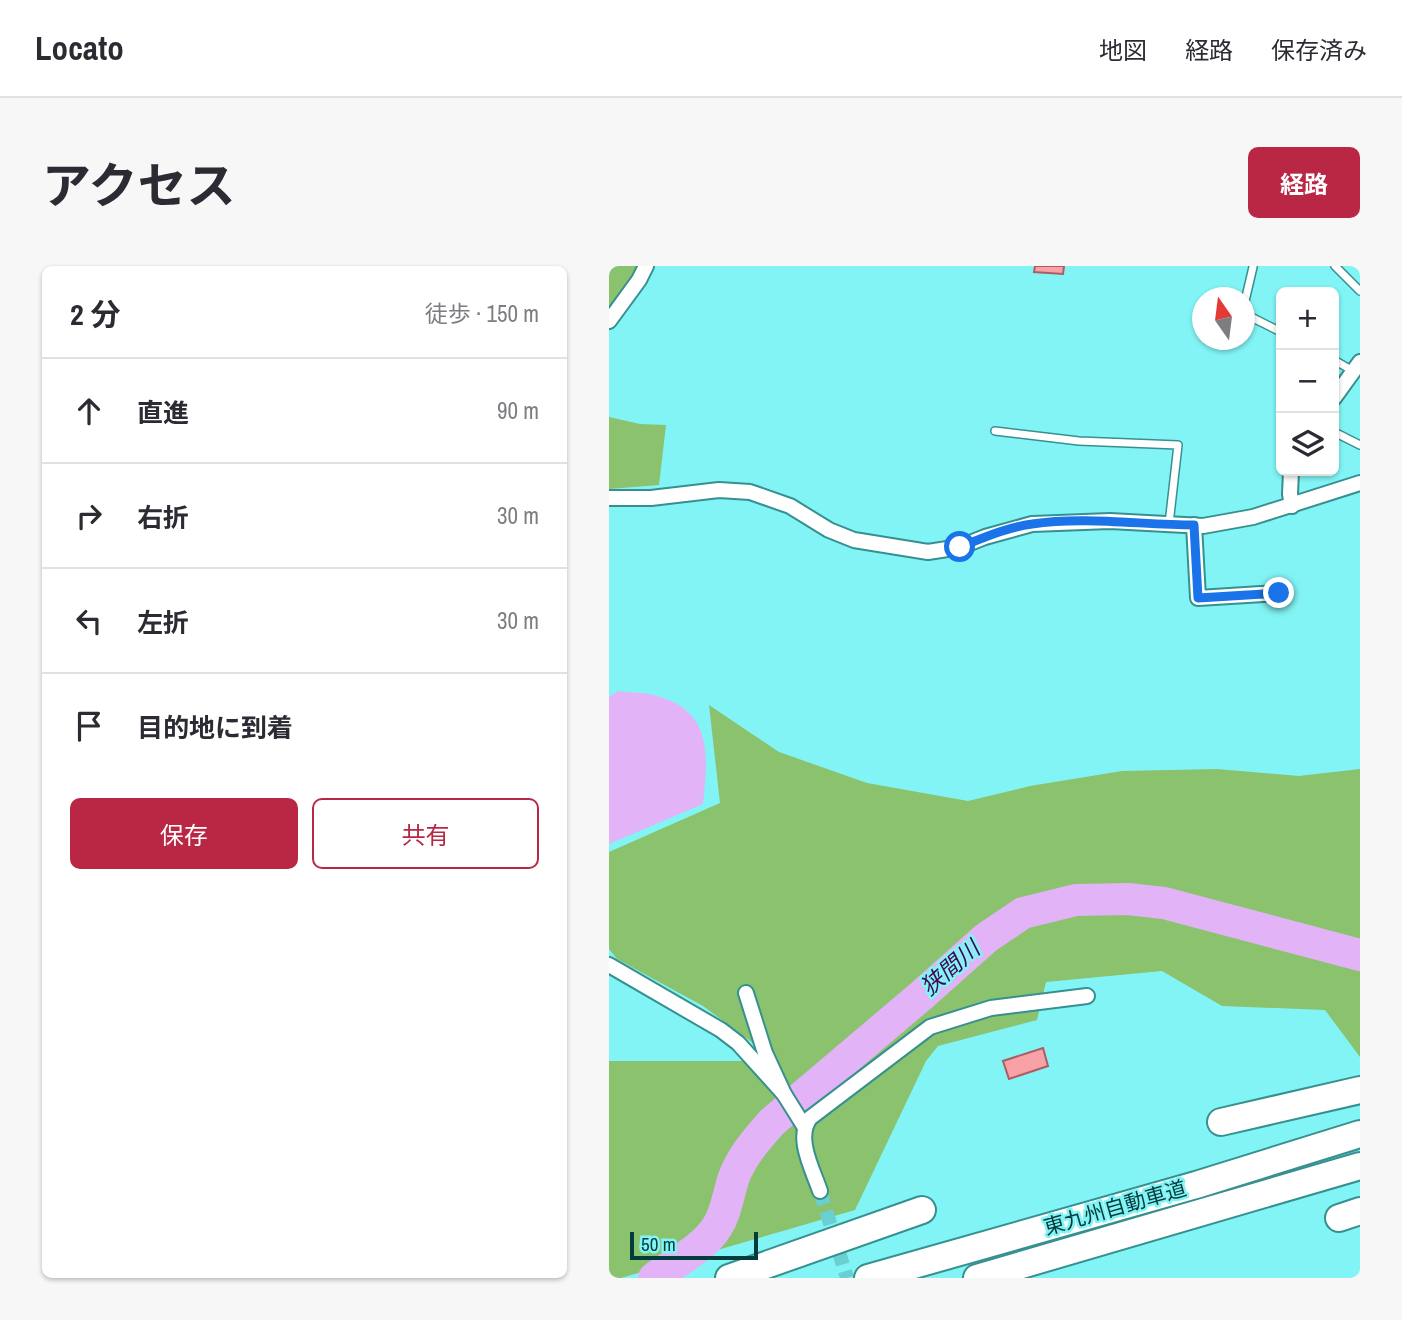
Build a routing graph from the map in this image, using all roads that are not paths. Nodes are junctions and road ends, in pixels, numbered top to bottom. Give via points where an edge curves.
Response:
1 (646, 266) edge
2 (1252, 266) edge
3 (1335, 266) edge
4 (1247, 287) edge
5 (1360, 291) edge
6 (1255, 319) edge
7 (609, 321) edge
8 (1276, 330) edge
9 (1339, 362) edge
10 (1357, 367) edge
11 (1339, 391) edge
12 (995, 431) dead end
13 (1339, 434) edge
14 (1360, 445) edge
15 (1291, 476) edge
16 (1360, 483) edge
17 (609, 498) edge
18 (1292, 506) junction
19 (1169, 525) junction
20 (1194, 525) junction
21 (1279, 593) dead end
22 (609, 965) edge
23 (746, 993) dead end
24 (1087, 996) dead end
25 (1360, 1090) edge
26 (785, 1094) junction
27 (1221, 1122) dead end
28 (804, 1126) junction
29 (1360, 1134) edge
30 (1360, 1166) edge
31 (820, 1191) tunnel mouth
32 (922, 1210) dead end
33 (729, 1278) edge
34 (868, 1278) edge
35 (977, 1278) edge

1 - 7 street
2 - 4 lane
3 - 5 lane
6 - 8 lane
9 - 10 lane
10 - 11 street
12 - 19 lane via 1079,441 1178,445
13 - 14 lane
15 - 18 street
16 - 18 street
17 - 19 street via 651,498 688,491 750,492 790,506 854,540 928,552 1032,524 1110,521
18 - 20 street
19 - 20 street
20 - 21 street via 1198,598
22 - 26 street via 721,1030
23 - 26 street via 765,1054
24 - 28 street via 991,1008 930,1027
25 - 27 highway
26 - 28 street
28 - 31 street via 803,1138
29 - 34 highway, 東九州自動車道
30 - 35 highway, 東九州自動車道
32 - 33 highway

